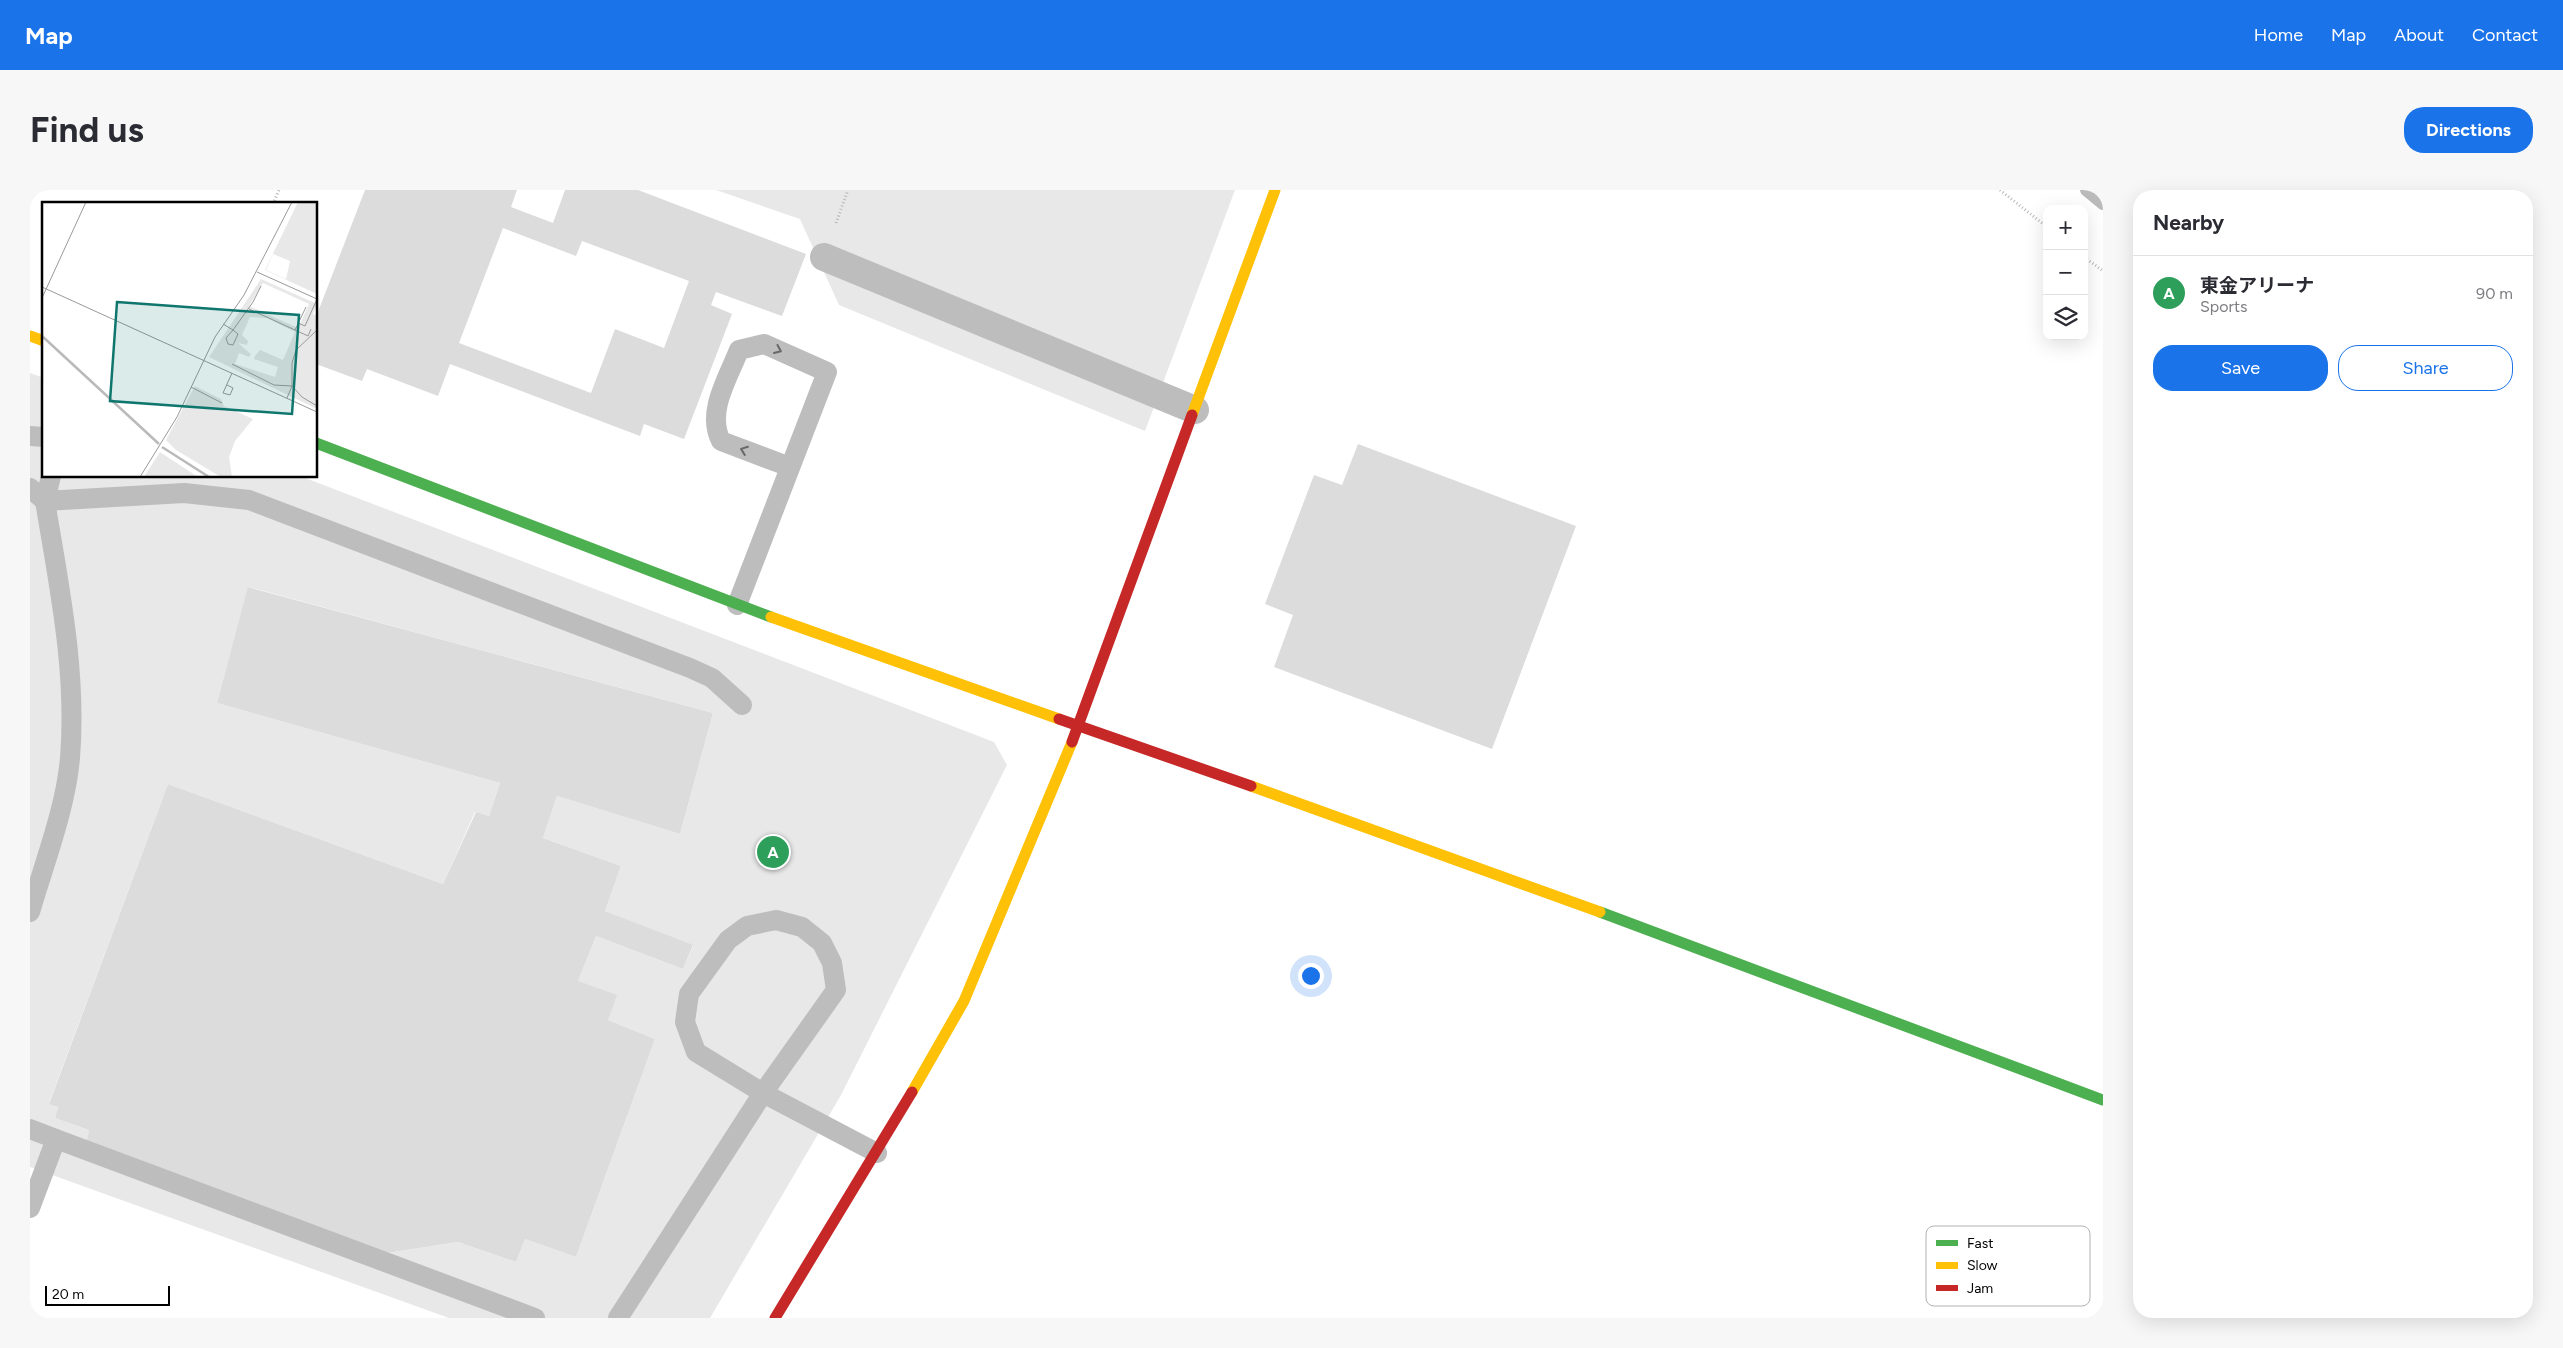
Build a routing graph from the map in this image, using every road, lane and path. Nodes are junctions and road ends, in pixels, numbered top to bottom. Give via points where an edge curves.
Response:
1 (279, 190) edge
2 (1275, 190) edge
3 (2000, 190) edge
4 (274, 202) edge
5 (2043, 224) edge
6 (824, 256) dead end
7 (2088, 260) edge
8 (2103, 271) edge
9 (30, 336) edge
10 (42, 340) edge
11 (1195, 410) junction
12 (318, 444) edge
13 (790, 467) junction
14 (51, 478) edge
15 (30, 488) edge
16 (45, 501) junction
17 (737, 605) junction
18 (742, 705) dead end
19 (1078, 726) junction
20 (30, 912) edge
21 (763, 1094) junction
22 (2103, 1100) edge
23 (30, 1129) edge
24 (56, 1139) junction
25 (877, 1153) junction
26 (30, 1208) edge
27 (535, 1318) edge
28 (618, 1318) edge
29 (774, 1318) edge

1 - 4 path
2 - 11 street
3 - 5 path
6 - 11 street
7 - 8 path
9 - 10 street
11 - 19 street
12 - 17 street
13 -> 13 lane via 721,441 716,431 716,406 739,350 749,346 764,344 827,372
13 - 17 lane
14 - 16 lane
15 - 16 lane
16 - 18 lane via 184,493 249,500 690,668 712,678
16 - 20 lane via 72,675 70,759 58,821
17 - 19 street
19 - 22 street via 1497,872
19 - 25 street via 964,1001
21 - 21 lane via 696,1052 685,1022 689,994 728,940 747,926 776,920 802,927 822,943 832,963 836,990
21 - 25 lane
21 - 28 lane
23 - 24 lane
24 - 26 lane
24 - 27 lane
25 - 29 street

